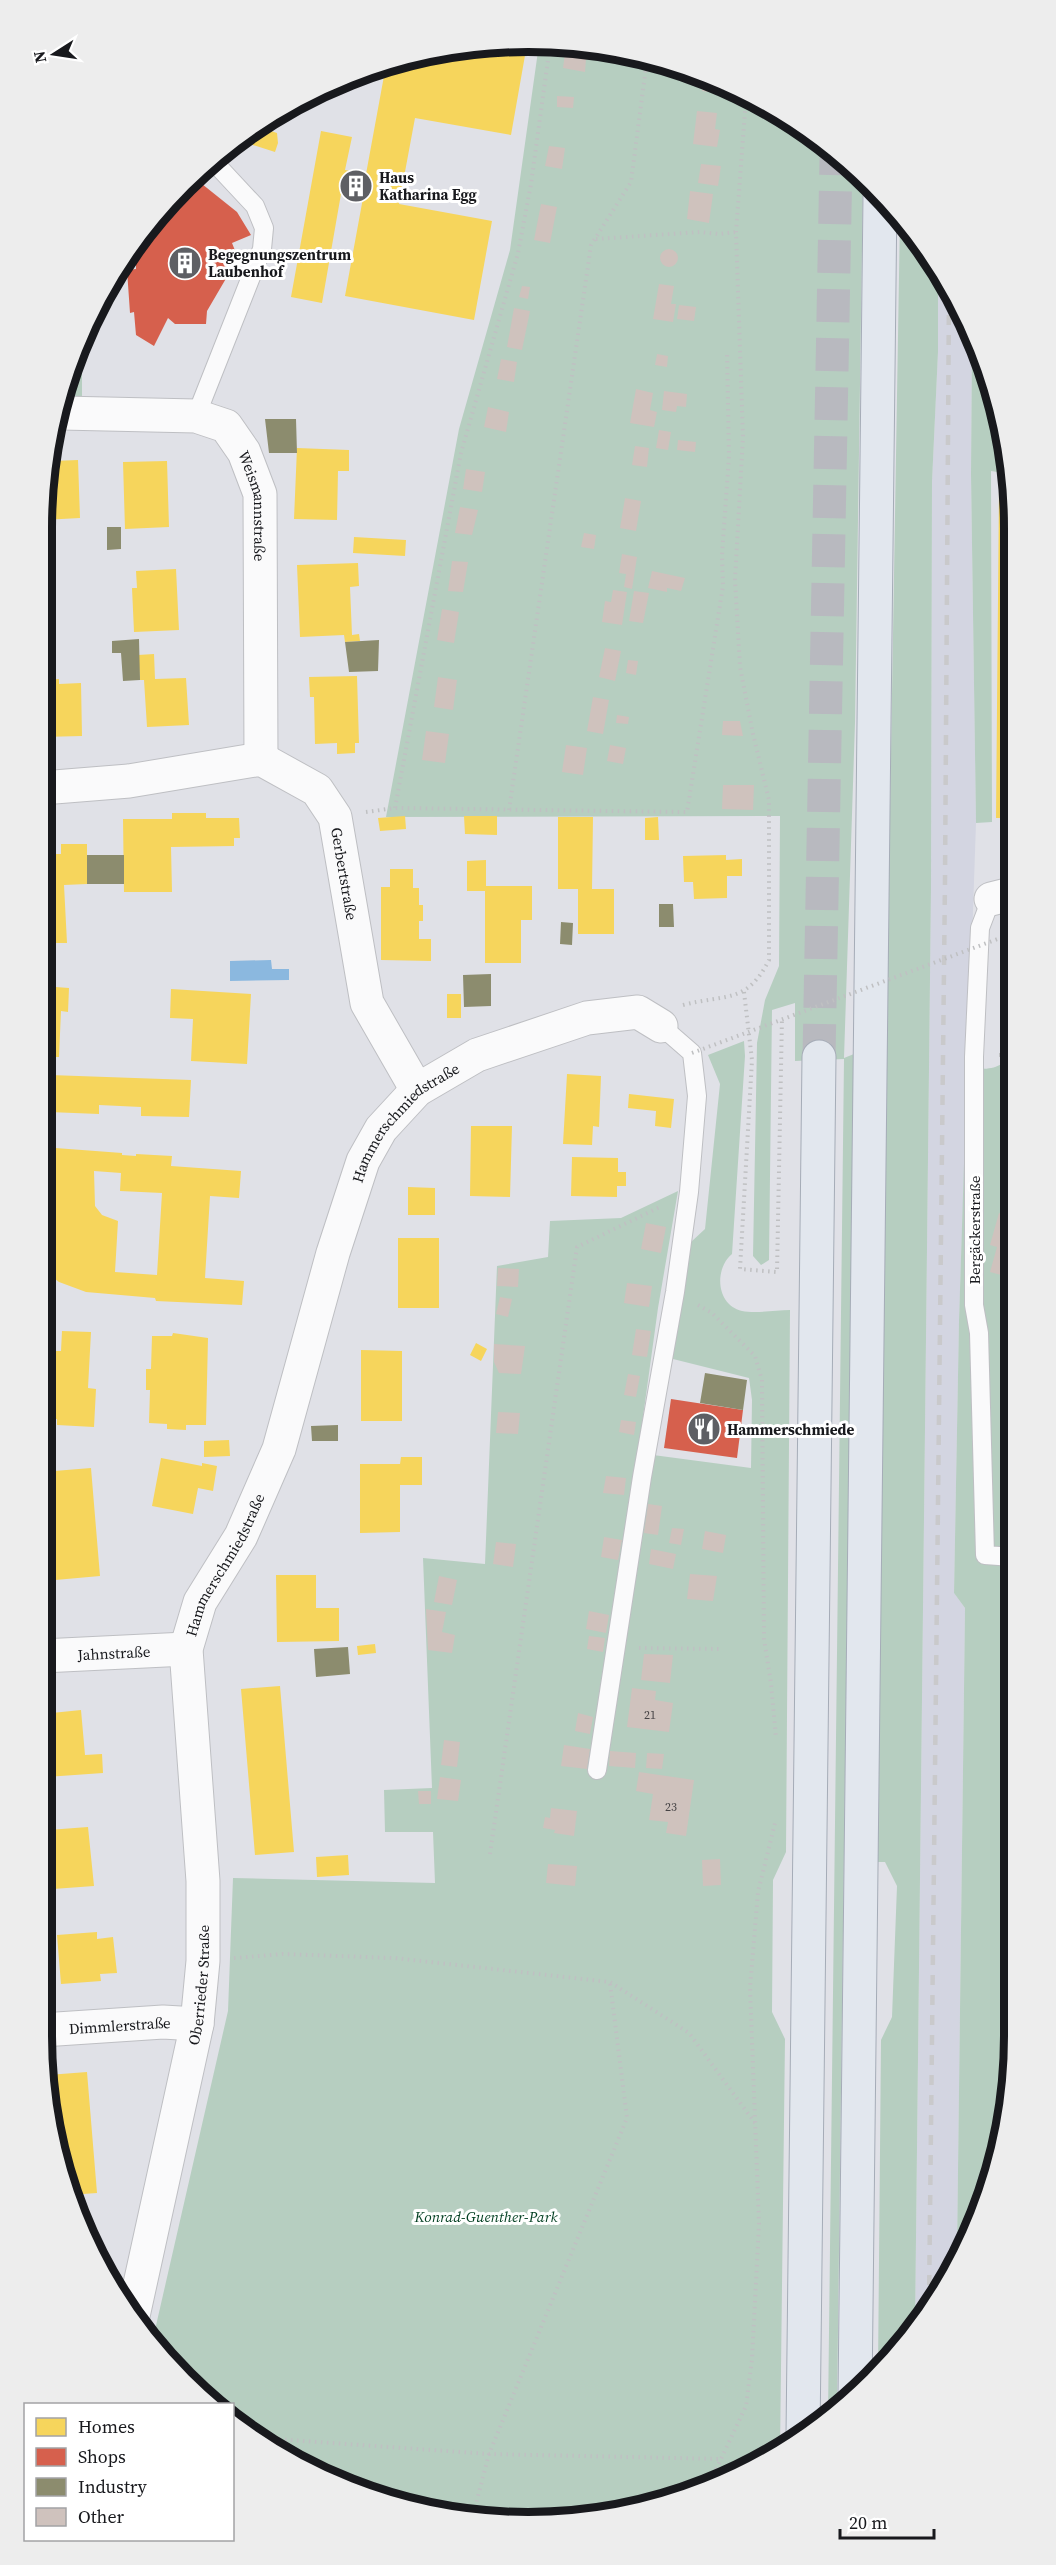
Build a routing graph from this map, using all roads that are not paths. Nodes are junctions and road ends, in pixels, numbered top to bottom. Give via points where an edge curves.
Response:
1 (219, 167) edge
2 (880, 209) edge
3 (67, 413) edge
4 (196, 416) junction
5 (261, 759) junction
6 (52, 787) edge
7 (1001, 896) edge
8 (661, 1026) joint
9 (819, 1058) tunnel mouth
10 (417, 1090) junction
11 (1004, 1556) edge
12 (186, 1649) junction
13 (52, 1656) edge
14 (597, 1770) dead end
15 (197, 2024) junction
16 (52, 2029) edge
17 (136, 2305) edge
18 (855, 2381) edge
19 (803, 2424) edge

1 - 4 lane via 255,206 264,228 262,249
2 - 18 highway
3 - 4 street, Weismannstraße
4 - 5 street, Weismannstraße via 226,426 244,452 260,494
5 - 6 street via 129,781
5 - 10 street, Gerbertstraße via 317,790 335,817 367,1003
7 - 11 lane, Bergäckerstraße via 981,928 974,1057 974,1305 979,1333 985,1555
8 - 10 street, Hammerschmiedstraße via 638,1012 587,1018 477,1055
8 - 14 lane, Hammerschmiedstraße via 692,1053 697,1096 689,1192
9 - 19 highway
10 - 12 street, Hammerschmiedstraße via 381,1129 363,1161 333,1253 279,1449 241,1536 200,1602
12 - 13 street, Jahnstraße
12 - 15 street, Oberrieder Straße via 203,1881 203,1961
15 - 16 street, Dimmlerstraße via 163,2022
15 - 17 street, Oberrieder Straße

